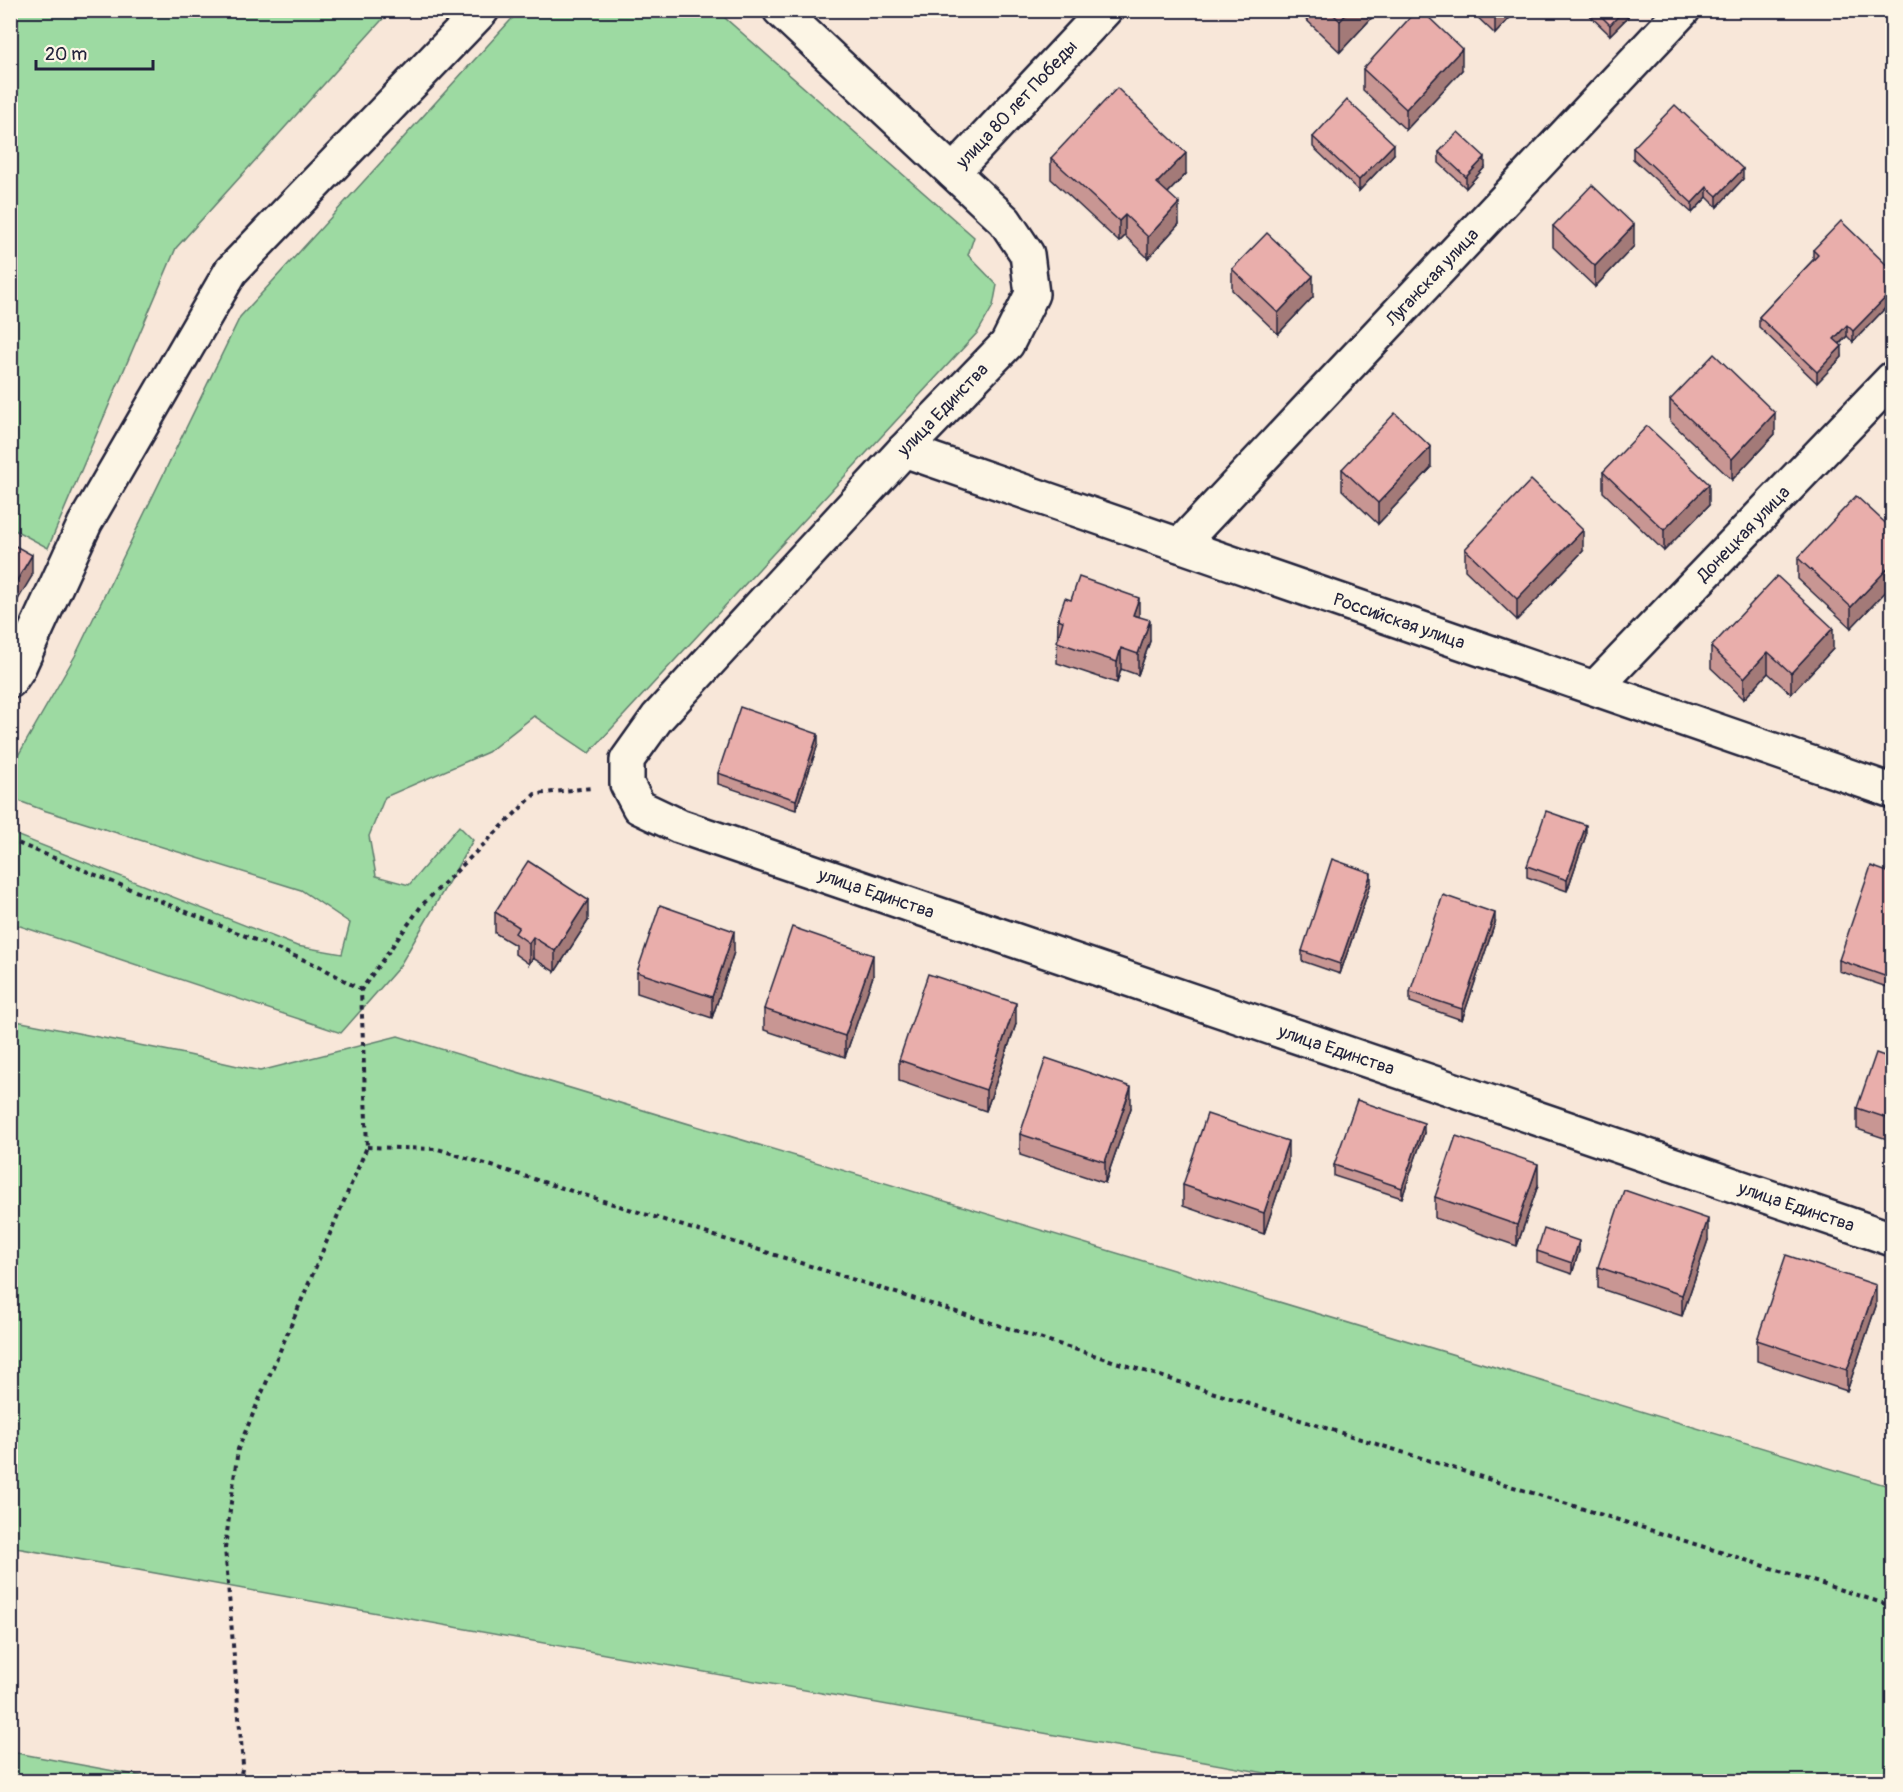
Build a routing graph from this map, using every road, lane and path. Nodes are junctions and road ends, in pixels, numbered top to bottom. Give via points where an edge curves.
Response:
1 (482, 10) edge
2 (780, 10) edge
3 (1105, 10) edge
4 (1683, 10) edge
5 (953, 172) junction
6 (1893, 379) edge
7 (904, 450) junction
8 (1180, 545) junction
9 (10, 681) edge
10 (1595, 688) junction
11 (627, 784) junction
12 (1893, 791) edge
13 (10, 840) edge
14 (361, 990) junction
15 (367, 1147) junction
16 (1893, 1239) edge
17 (1893, 1606) edge
18 (239, 1782) edge

1 - 9 street via 231,272 85,523
2 - 5 street, улица Единства
3 - 5 street, улица 80 лет Победы
4 - 8 street, Луганская улица
5 - 7 street, улица Единства via 1005,221 1027,254 1032,294 1007,344
6 - 10 street, Донецкая улица
7 - 8 street, Российская улица
7 - 11 street, улица Единства via 657,718 627,760
8 - 10 street, Российская улица
10 - 12 street, Российская улица
11 - 14 path via 535,794 422,905
11 - 16 street, улица Единства via 639,807 679,825
13 - 14 path via 319,966
14 - 15 path
15 - 17 path via 438,1149
15 - 18 path via 238,1449 225,1548 243,1766

